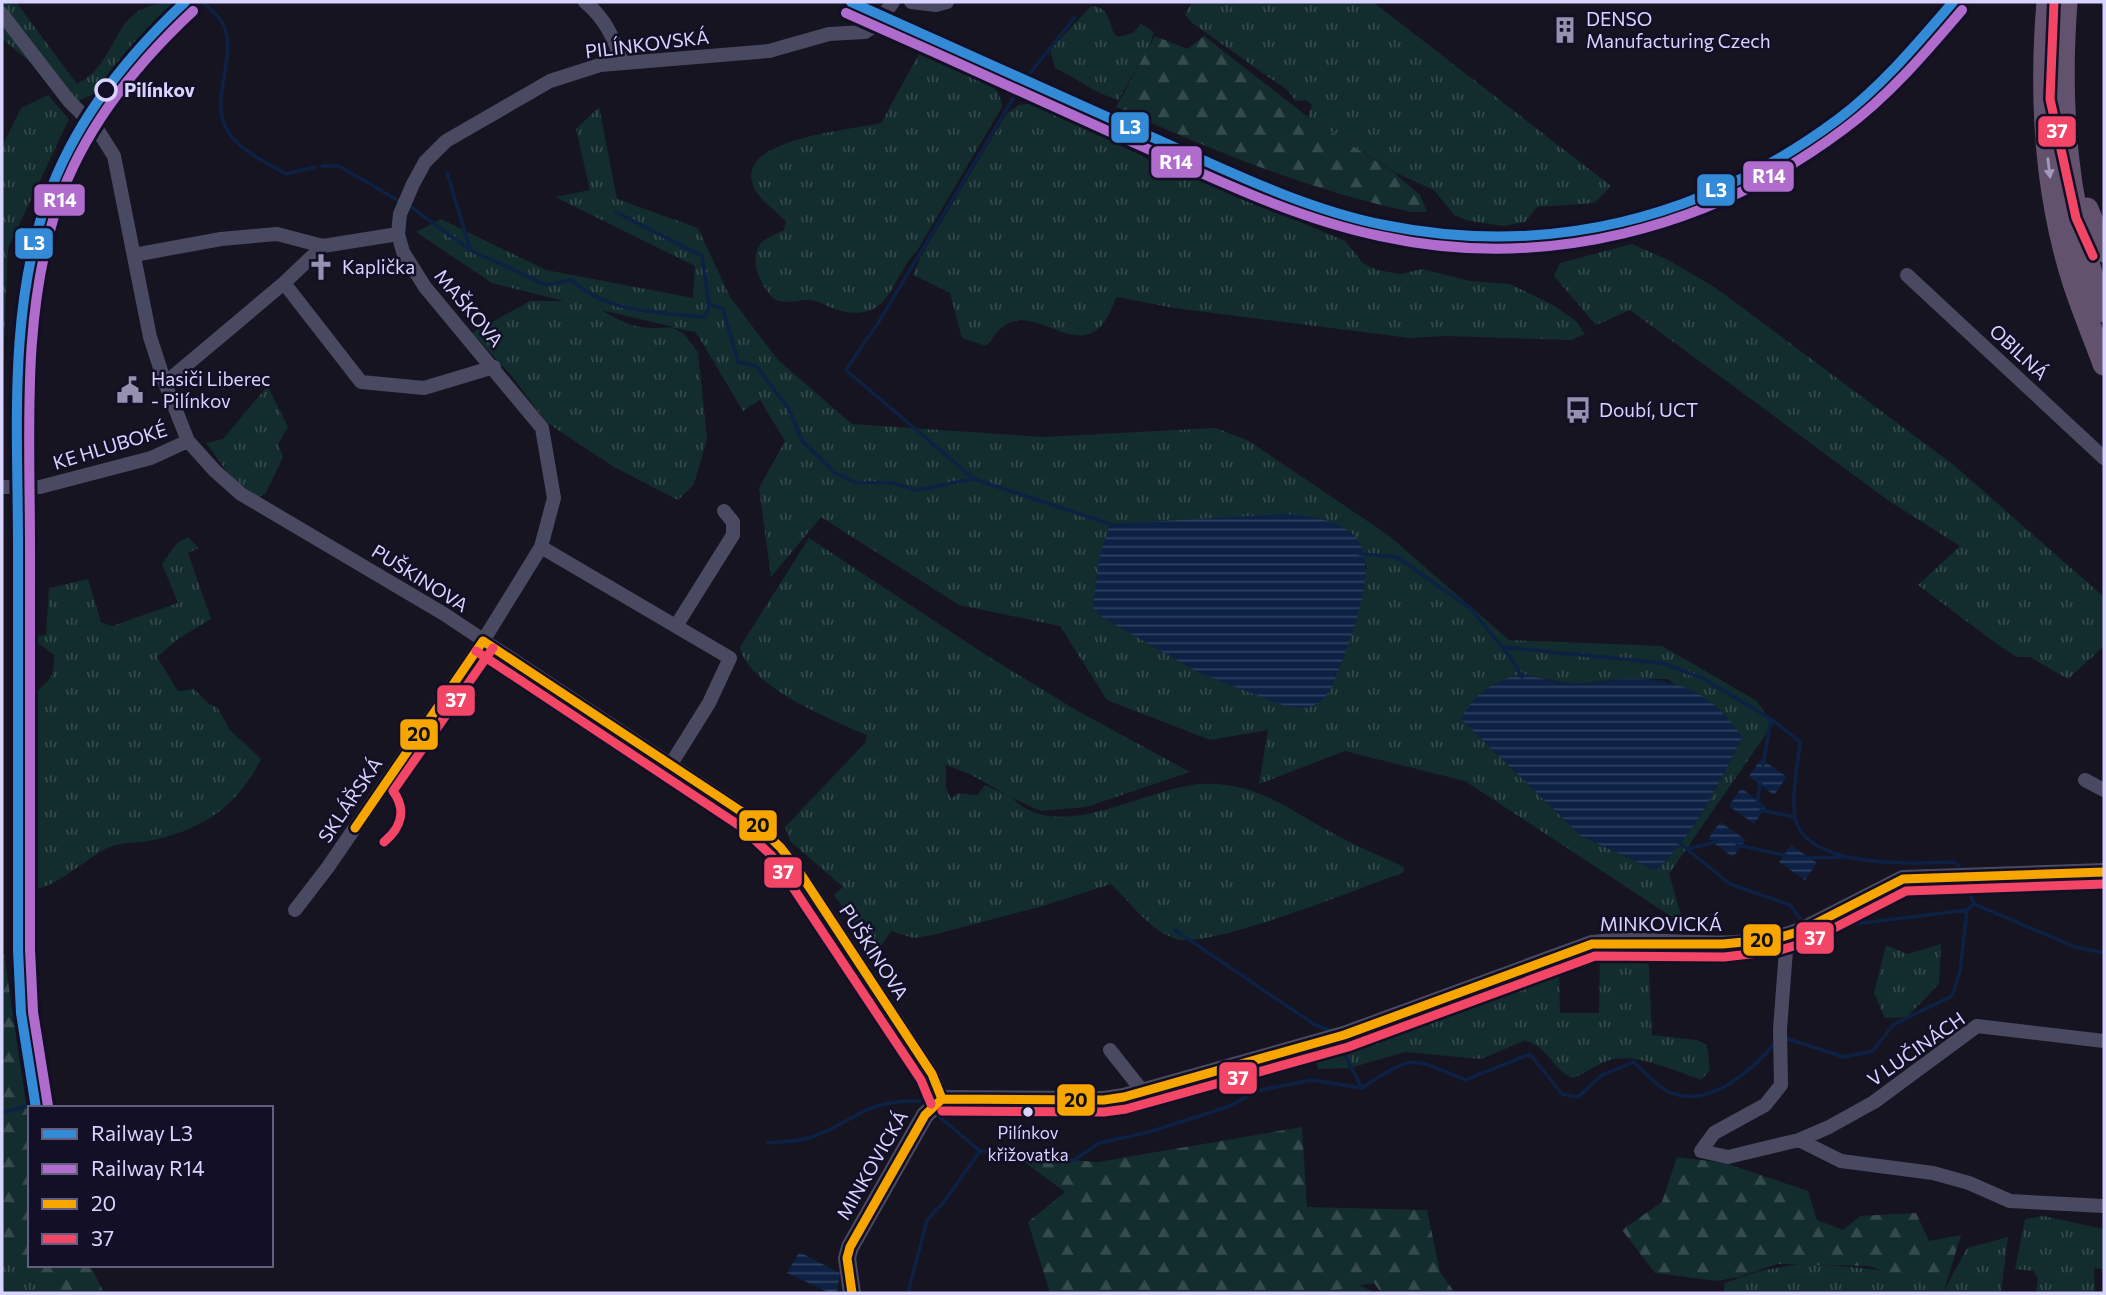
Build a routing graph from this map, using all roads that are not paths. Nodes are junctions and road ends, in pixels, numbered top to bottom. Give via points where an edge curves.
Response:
1 (585, 2) edge
2 (893, 2) edge
3 (911, 2) edge
4 (947, 2) edge
5 (2048, 2) edge
6 (2066, 2) edge
7 (2, 14) edge
8 (622, 63) junction
9 (2062, 97) junction
10 (398, 234) junction
11 (323, 246) junction
12 (2104, 251) edge
13 (134, 255) junction
14 (1907, 275) dead end
15 (284, 283) junction
16 (2104, 311) edge
17 (2104, 363) edge
18 (494, 368) junction
19 (164, 383) junction
20 (188, 441) junction
21 (2104, 458) edge
22 (2, 487) edge
23 (724, 511) dead end
24 (541, 547) junction
25 (676, 626) junction
26 (483, 641) junction
27 (670, 764) junction
28 (2085, 780) dead end
29 (2104, 790) edge
30 (2104, 872) edge
31 (295, 910) dead end
32 (1787, 937) junction
33 (2104, 1041) edge
34 (1110, 1050) dead end
35 (1144, 1093) junction
36 (942, 1099) junction
37 (1799, 1139) junction
38 (2104, 1206) edge
39 (852, 1293) edge

1 - 8 street via 603,20
2 - 8 street, PILÍNKOVSKÁ via 865,32 829,34 769,51
3 - 4 street
5 -> 17 highway via 2043,94 2053,197 2074,282
6 - 9 highway
7 - 13 street, PUŠKINOVA via 114,156
8 - 10 street, PILÍNKOVSKÁ via 550,81 446,141 425,162 413,184 400,214
9 - 12 highway via 2085,204
9 - 16 highway via 2072,195
10 - 11 street
10 - 18 street, MAŠKOVA via 403,252 425,287
11 - 13 street via 278,234
11 - 15 street
13 - 19 street, PUŠKINOVA
14 - 21 street, OBILNÁ
15 - 18 street, MAŠKOVA via 361,382 424,388
15 - 19 street
18 - 24 street, MAŠKOVA via 542,428 554,498
19 - 20 street, PUŠKINOVA
20 - 22 street, KE HLUBOKÉ via 151,458 40,487
20 - 26 street, PUŠKINOVA via 241,494
23 - 25 street via 733,522 733,535
24 - 25 street
24 - 26 street, MAŠKOVA
25 - 27 street via 730,658 709,703
26 - 27 street, PUŠKINOVA
26 - 31 street, SKLÁŘSKÁ
27 - 36 street, PUŠKINOVA via 748,816 781,848 932,1074
28 - 29 street
30 - 32 street, MINKOVICKÁ via 1903,879
32 - 35 street, MINKOVICKÁ via 1725,946 1592,944 1345,1035
32 - 37 street, V LUČINÁCH via 1781,1085 1765,1105 1714,1133 1701,1152 1728,1157
33 - 37 street, V LUČINÁCH via 1977,1026 1874,1102
34 - 35 street
35 - 36 street, MINKOVICKÁ via 1104,1100
36 - 39 street, MINKOVICKÁ via 925,1115 850,1247
37 - 38 street via 1841,1161 1933,1174 2010,1200

